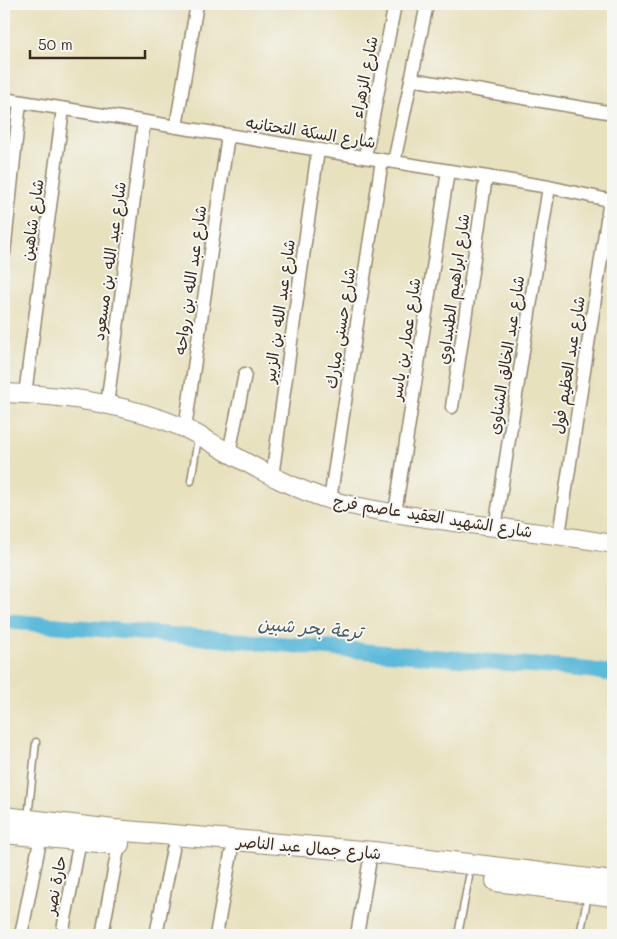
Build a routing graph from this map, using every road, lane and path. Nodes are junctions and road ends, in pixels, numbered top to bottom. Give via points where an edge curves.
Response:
1 (197, 4) edge
2 (394, 4) edge
3 (427, 4) edge
4 (411, 79) junction
5 (4, 99) edge
6 (20, 102) junction
7 (63, 109) junction
8 (613, 113) edge
9 (144, 122) junction
10 (176, 127) junction
11 (228, 136) junction
12 (318, 150) junction
13 (365, 157) junction
14 (388, 161) junction
15 (448, 171) junction
16 (486, 177) junction
17 (549, 187) junction
18 (612, 201) edge
19 (4, 254) edge
20 (245, 374) dead end
21 (4, 393) edge
22 (25, 394) junction
23 (107, 405) junction
24 (452, 407) dead end
25 (191, 432) junction
26 (229, 453) junction
27 (272, 477) junction
28 (191, 481) dead end
29 (330, 500) junction
30 (395, 513) junction
31 (495, 528) junction
32 (559, 535) junction
33 (613, 544) edge
34 (36, 742) dead end
35 (4, 817) edge
36 (28, 820) junction
37 (4, 833) edge
38 (41, 836) junction
39 (80, 840) junction
40 (119, 844) junction
41 (173, 849) junction
42 (231, 854) junction
43 (369, 866) junction
44 (470, 871) junction
45 (613, 882) edge
46 (588, 893) junction
47 (613, 896) edge
48 (21, 935) edge
49 (62, 935) edge
50 (102, 935) edge
51 (156, 935) edge
52 (216, 935) edge
53 (357, 935) edge
54 (458, 935) edge
55 (580, 935) edge

1 - 10 street
2 - 13 street, شارع الزهراء
3 - 4 street, شارع حسنى مبارك
4 - 8 street
4 - 14 street, شارع حسنى مبارك
5 - 6 street, شارع السكة التحتانيه
6 - 7 street, شارع السكة التحتانيه
6 - 19 street
7 - 9 street, شارع السكة التحتانيه
7 - 22 street, شارع شاهين
9 - 10 street, شارع السكة التحتانيه
9 - 23 street, شارع عبد الله بن مسعود
10 - 11 street, شارع السكة التحتانيه
11 - 12 street, شارع السكة التحتانيه
11 - 25 street, شارع عبد الله بن رواحه
12 - 13 street, شارع السكة التحتانيه
12 - 27 street, شارع عبد الله بن الزبير
13 - 14 street, شارع السكة التحتانيه
14 - 15 street, شارع السكة التحتانيه
14 - 29 street, شارع حسنى مبارك
15 - 16 street, شارع السكة التحتانيه
15 - 30 street, شارع عمار بن ياسر
16 - 17 street, شارع السكة التحتانيه
16 - 24 street, شارع ابراهيم الطنبداوي
17 - 18 street, شارع السكة التحتانيه
17 - 31 street, شارع عبد الخالق الشناوى
18 - 32 street, شارع عبد العظيم فول
20 - 26 street
21 - 22 street, شارع الشهيد العقيد عاصم فرج
22 - 23 street, شارع الشهيد العقيد عاصم فرج
23 - 25 street, شارع الشهيد العقيد عاصم فرج
25 - 26 street, شارع الشهيد العقيد عاصم فرج
25 - 28 lane
26 - 27 street, شارع الشهيد العقيد عاصم فرج
27 - 29 street, شارع الشهيد العقيد عاصم فرج
29 - 30 street, شارع الشهيد العقيد عاصم فرج
30 - 31 street, شارع الشهيد العقيد عاصم فرج
31 - 32 street, شارع الشهيد العقيد عاصم فرج
32 - 33 street, شارع الشهيد العقيد عاصم فرج
34 - 36 lane
35 - 36 main road, شارع جمال عبد الناصر
36 - 44 main road, شارع جمال عبد الناصر via 373,852
37 - 38 main road, شارع جمال عبد الناصر
38 - 39 main road, شارع جمال عبد الناصر
38 - 48 street
39 - 40 main road, شارع جمال عبد الناصر
39 - 49 street, حارة نصر
40 - 41 main road, شارع جمال عبد الناصر
40 - 50 street
41 - 42 main road, شارع جمال عبد الناصر
41 - 51 street
42 - 43 main road, شارع جمال عبد الناصر
42 - 52 street
43 - 44 main road, شارع جمال عبد الناصر
43 - 53 street
44 - 45 main road, شارع جمال عبد الناصر
44 - 46 main road, شارع جمال عبد الناصر
44 - 54 lane
46 - 47 main road, شارع جمال عبد الناصر
46 - 55 lane

